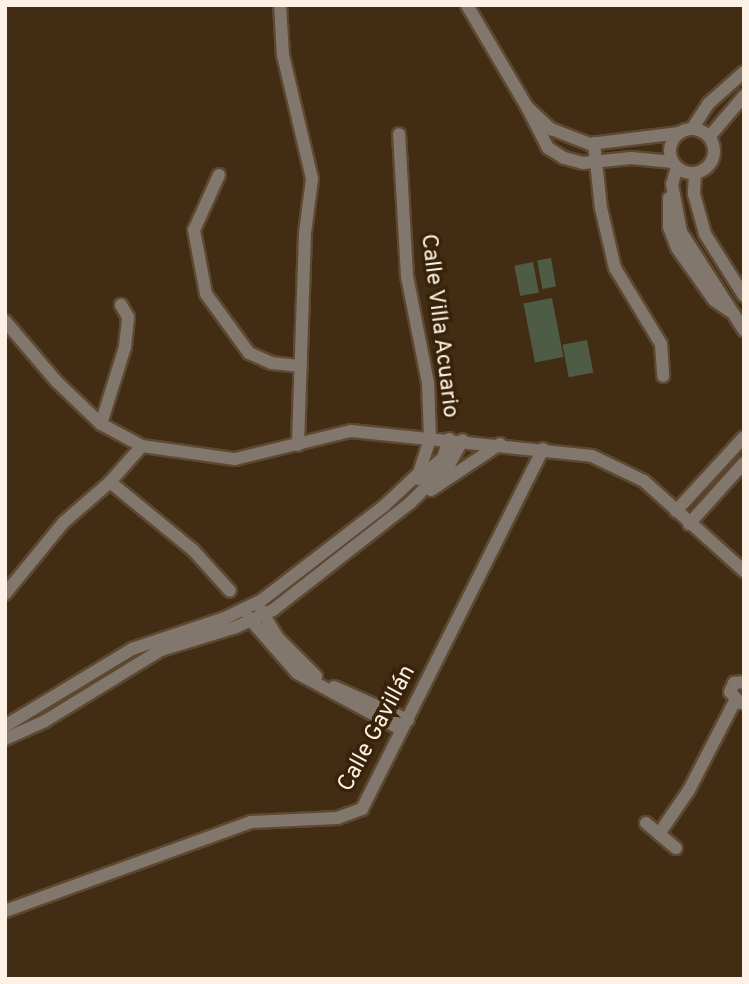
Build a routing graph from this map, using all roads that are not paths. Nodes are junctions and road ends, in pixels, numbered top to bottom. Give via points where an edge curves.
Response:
1 (280, 5) edge
2 (467, 5) edge
3 (744, 72) edge
4 (744, 96) edge
5 (527, 107) junction
6 (685, 131) junction
7 (399, 134) dead end
8 (709, 137) junction
9 (594, 144) junction
10 (595, 163) junction
11 (675, 164) junction
12 (695, 173) junction
13 (219, 175) dead end
14 (744, 296) edge
15 (121, 305) dead end
16 (5, 321) edge
17 (744, 330) edge
18 (301, 366) junction
19 (663, 376) dead end
20 (101, 424) junction
21 (744, 437) edge
22 (430, 439) junction
23 (449, 439) junction
24 (463, 440) junction
25 (500, 444) junction
26 (298, 445) junction
27 (142, 446) junction
28 (543, 449) junction
29 (744, 463) edge
30 (110, 482) junction
31 (400, 492) junction
32 (410, 503) junction
33 (676, 511) junction
34 (690, 524) junction
35 (744, 571) edge
36 (230, 591) dead end
37 (5, 594) edge
38 (261, 609) junction
39 (247, 616) junction
40 (744, 682) edge
41 (740, 702) edge
42 (405, 725) junction
43 (5, 726) edge
44 (5, 738) edge
45 (646, 823) dead end
46 (659, 834) junction
47 (676, 848) dead end
48 (5, 911) edge

1 - 18 street via 283,55 312,178 305,233
2 - 5 street
3 - 6 street
4 - 8 street
5 - 9 street via 569,139
5 - 10 street via 548,148 573,160
6 - 8 street
6 - 9 street
6 - 11 street via 671,143
7 - 22 street, Calle Villa Acuario via 407,275 428,383
8 - 12 street via 713,156 707,167
9 - 10 street
10 - 11 street via 631,158
10 - 19 street via 615,268 661,344
11 - 12 street
11 - 17 street via 672,184 681,232
12 - 14 street via 694,194 705,234
13 - 18 street via 194,230 206,294 249,353 271,363
15 - 20 street via 128,328
16 - 20 street via 56,381
18 - 26 street
20 - 27 street
21 - 33 street
22 - 23 street
22 - 26 street via 352,430
22 - 31 street via 425,464
23 - 24 street
23 - 31 street via 436,466
24 - 25 street
24 - 32 street via 450,463
25 - 28 street
25 - 32 street
26 - 27 street via 235,458
27 - 30 street
28 - 33 street via 592,456 644,481
28 - 42 street, Calle Gavillán
29 - 34 street
30 - 36 street via 193,550
30 - 37 street via 64,522
31 - 38 street
32 - 38 street
33 - 34 street
34 - 35 street
38 - 39 street
38 - 42 street via 306,670
39 - 42 street via 297,673
39 - 43 street via 149,640
39 - 44 street via 152,654 45,721
40 - 41 street via 731,687
41 - 46 street
42 - 48 street, Calle Gavillán via 362,809 337,818 251,822
45 - 46 street
46 - 47 street

